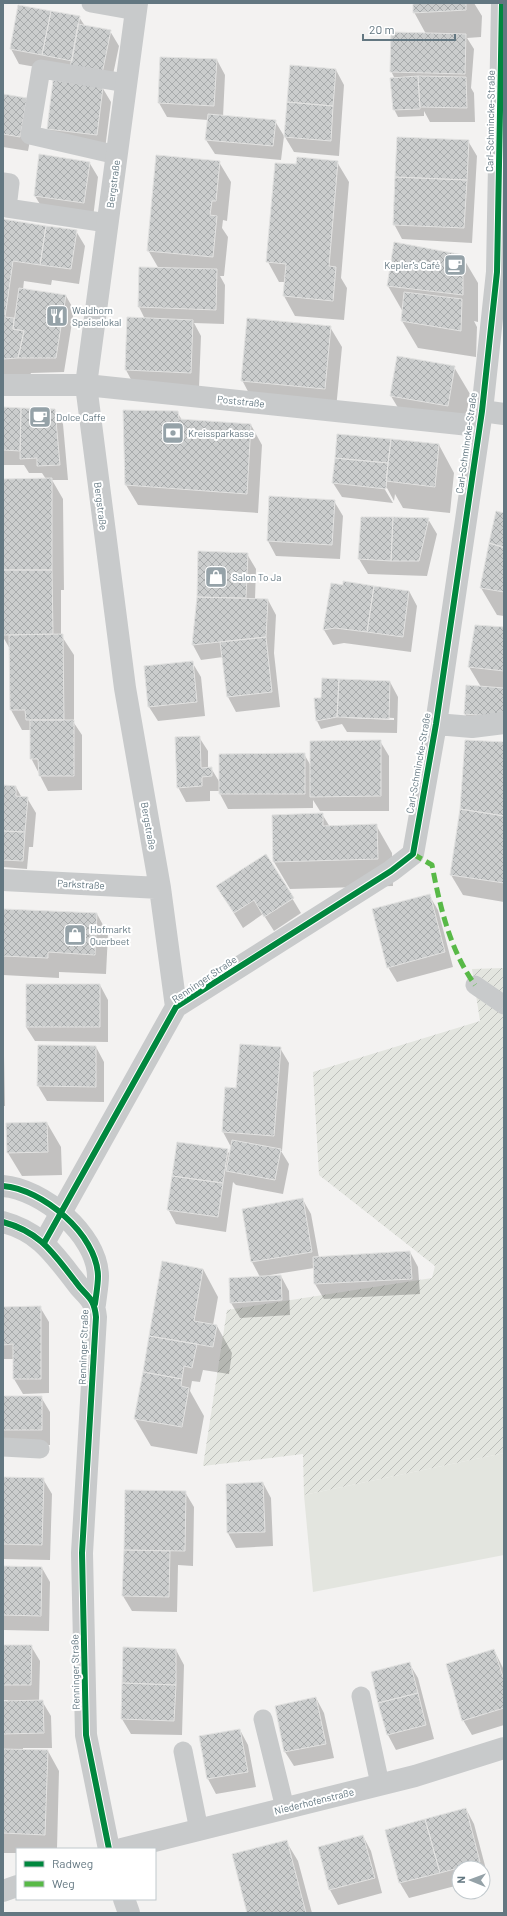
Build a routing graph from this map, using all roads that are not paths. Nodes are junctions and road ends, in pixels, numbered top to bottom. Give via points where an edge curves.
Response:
1 (92, 3) edge
2 (136, 7) edge
3 (503, 11) edge
4 (126, 83) junction
5 (117, 155) junction
6 (3, 182) edge
7 (107, 224) junction
8 (500, 272) edge
9 (86, 385) junction
10 (3, 386) edge
11 (504, 414) edge
12 (480, 419) junction
13 (504, 723) edge
14 (436, 724) junction
15 (391, 871) joint
16 (3, 880) edge
17 (160, 888) junction
18 (475, 985) dead end
19 (504, 1005) edge
20 (176, 1007) junction
21 (3, 1186) edge
22 (61, 1212) junction
23 (3, 1222) edge
24 (44, 1243) junction
25 (94, 1304) junction
26 (3, 1447) edge
27 (40, 1449) dead end
28 (361, 1696) dead end
29 (263, 1719) dead end
30 (504, 1748) edge
31 (183, 1751) dead end
32 (380, 1784) junction
33 (285, 1808) junction
34 (199, 1830) junction
35 (109, 1848) edge
36 (126, 1848) edge
37 (16, 1886) edge
38 (3, 1891) edge
39 (124, 1900) edge
40 (129, 1913) edge

1 - 2 lane
2 - 4 street, Bergstraße
3 - 8 street, Carl-Schmincke-Straße
4 - 5 street, Bergstraße
4 - 5 lane via 41,69 30,135
5 - 7 street, Bergstraße
6 - 7 lane via 10,183 7,208
7 - 9 street, Bergstraße
8 - 12 street, Carl-Schmincke-Straße
9 - 10 street, Poststraße
9 - 12 street, Poststraße
9 - 17 street, Bergstraße via 125,688
11 - 12 street, Poststraße
12 - 14 street, Carl-Schmincke-Straße
13 - 14 street via 472,727
14 - 15 street, Carl-Schmincke-Straße via 412,854
15 - 20 street, Renninger Straße
16 - 17 street, Parkstraße
17 - 20 street, Bergstraße
18 - 19 lane
20 - 22 street, Renninger Straße
21 - 22 street via 10,1186 40,1199
22 - 24 street, Renninger Straße
22 - 25 street via 80,1233 94,1258 98,1276
23 - 24 street via 29,1233
24 - 25 street, Renninger Straße
25 - 35 street, Renninger Straße via 96,1317 82,1553 86,1735
26 - 27 lane
28 - 32 lane
29 - 33 lane
30 - 32 street, Niederhofenstraße
31 - 34 lane
32 - 33 street, Niederhofenstraße
33 - 34 street, Niederhofenstraße
34 - 36 street, Niederhofenstraße
37 - 38 street
39 - 40 street

